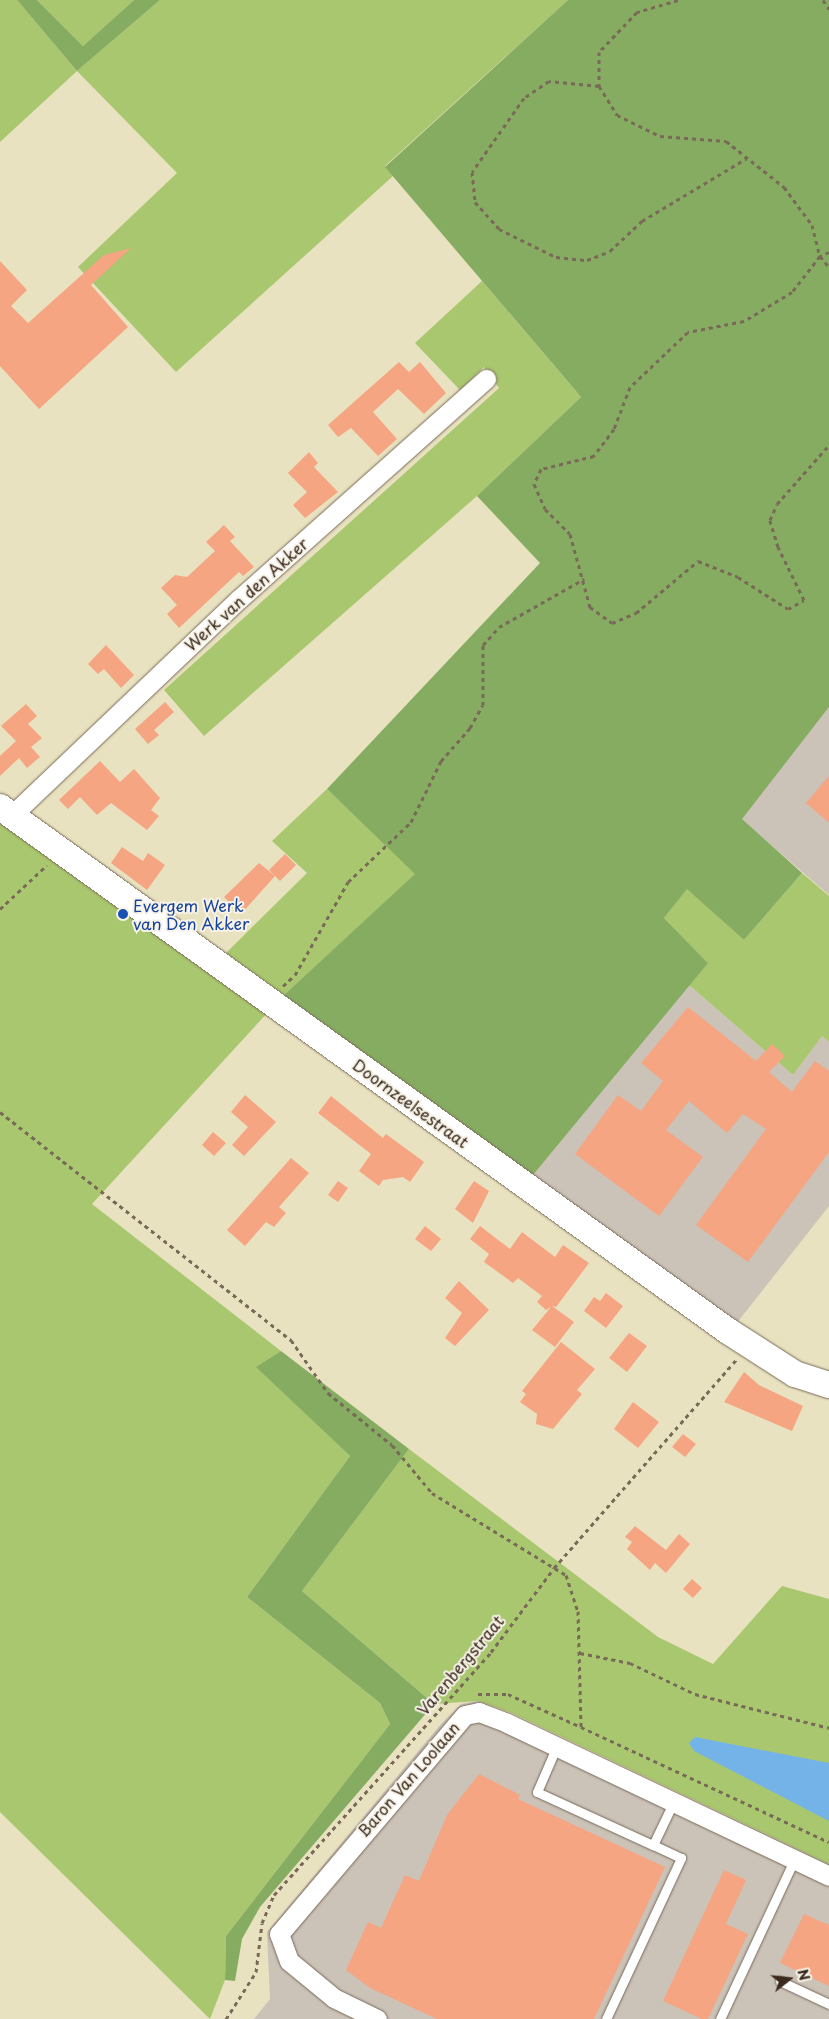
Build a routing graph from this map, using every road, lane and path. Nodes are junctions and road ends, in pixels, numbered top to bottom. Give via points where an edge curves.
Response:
1 (678, 0) edge
2 (823, 0) edge
3 (829, 9) edge
4 (599, 86) junction
5 (747, 158) junction
6 (829, 252) edge
7 (820, 256) junction
8 (829, 267) edge
9 (486, 379) dead end
10 (829, 445) edge
11 (584, 580) junction
12 (6, 811) edge
13 (60, 848) junction
14 (0, 908) edge
15 (268, 1000) junction
16 (0, 1112) edge
17 (747, 1344) junction
18 (829, 1385) edge
19 (554, 1568) junction
20 (580, 1653) junction
21 (465, 1716) junction
22 (582, 1727) junction
23 (829, 1728) edge
24 (556, 1748) junction
25 (673, 1803) junction
26 (829, 1842) edge
27 (654, 1845) junction
28 (794, 1860) junction
29 (829, 1876) edge
30 (780, 1981) dead end
31 (829, 2004) edge
32 (226, 2019) edge
33 (377, 2019) edge
34 (606, 2019) edge
35 (720, 2019) edge

1 - 4 path via 637,12 598,52
2 - 3 path
4 - 5 path via 617,115 660,136 726,141
4 - 5 path via 549,81 524,98 488,149 472,172 475,202 499,228 556,257 587,260 610,251 642,221
5 - 7 path via 784,187 812,225
6 - 7 path
7 - 8 path
7 - 11 path via 792,292 744,321 688,332 630,387 614,429 594,456 542,469 534,484 545,510 570,534
9 - 12 street, Werk van den Akker
10 - 11 path via 777,504 770,520 778,547 804,600 788,609 738,577 698,561 636,613 612,623 590,608
11 - 15 path via 499,626 483,645 482,705 470,728 441,761 411,822 348,882 295,975
12 - 13 main road, Doornzeelsestraat
13 - 14 path
13 - 15 main road, Doornzeelsestraat
15 - 17 main road, Doornzeelsestraat
16 - 19 path via 291,1340 328,1393 392,1445 432,1493
17 - 18 main road, Doornzeelsestraat via 795,1374
17 - 19 path, Varenbergstraat
19 - 20 path via 573,1586
19 - 32 path, Varenbergstraat via 491,1652 274,1895 262,1923 256,1972
20 - 22 path
20 - 23 path via 630,1663 695,1694
21 - 22 path via 461,1704 482,1692 508,1694
21 - 24 street, Baron Van Loolaan via 479,1712
21 - 33 street, Baron Van Loolaan via 279,1934 289,1961 334,1998
22 - 26 path
24 - 25 street, Baron Van Loolaan
24 - 27 lane via 537,1792
25 - 27 lane
25 - 28 street, Baron Van Loolaan
27 - 34 lane via 681,1858
28 - 29 street, Baron Van Loolaan
28 - 35 lane
30 - 31 lane

